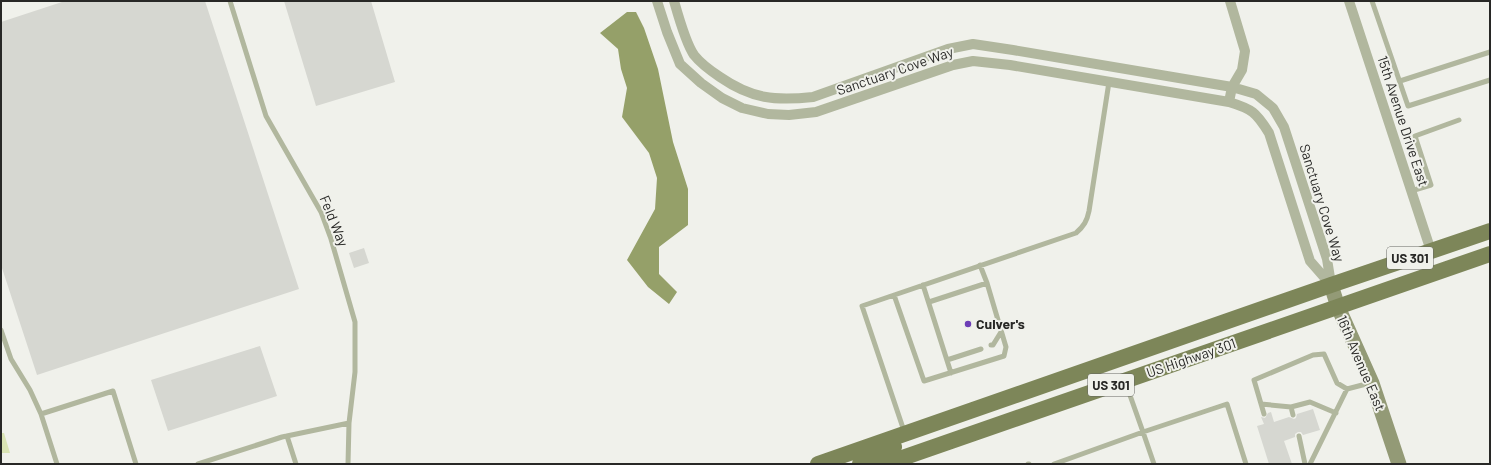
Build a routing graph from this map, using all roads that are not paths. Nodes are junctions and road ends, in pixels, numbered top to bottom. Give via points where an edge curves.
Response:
1 (230, 1) edge
2 (657, 1) edge
3 (674, 1) edge
4 (1230, 1) edge
5 (1349, 1) edge
6 (1372, 1) edge
7 (1490, 52) edge
8 (1490, 80) edge
9 (1400, 81) junction
10 (1109, 82) junction
11 (1232, 87) junction
12 (1228, 102) junction
13 (1459, 120) dead end
14 (1411, 191) junction
15 (1490, 231) edge
16 (1431, 251) junction
17 (1490, 254) edge
18 (980, 265) junction
19 (986, 283) junction
20 (923, 285) junction
21 (1331, 285) junction
22 (894, 295) junction
23 (929, 302) junction
24 (1338, 307) junction
25 (1, 330) edge
26 (1001, 332) junction
27 (991, 345) dead end
28 (981, 349) dead end
29 (947, 360) junction
30 (951, 373) junction
31 (1124, 381) junction
32 (1372, 383) junction
33 (1347, 389) junction
34 (1261, 404) junction
35 (1291, 407) junction
36 (979, 408) junction
37 (1336, 413) junction
38 (41, 414) junction
39 (1264, 414) dead end
40 (1293, 415) dead end
41 (349, 423) junction
42 (1143, 432) junction
43 (905, 434) junction
44 (287, 436) junction
45 (1300, 436) dead end
46 (904, 461) edge
47 (1065, 462) edge
48 (57, 464) edge
49 (136, 464) edge
50 (198, 464) edge
51 (296, 464) edge
52 (348, 464) edge
53 (818, 464) edge
54 (860, 464) edge
55 (885, 464) edge
56 (1054, 464) edge
57 (1154, 464) edge
58 (1246, 464) edge
59 (1305, 464) edge
60 (1310, 464) edge
61 (1399, 464) edge

1 - 41 lane, Feld Way via 266,116 321,212 355,322
2 - 10 street, Sanctuary Cove Way via 680,64 701,84 722,98 742,108 768,114 816,112 973,60
3 - 11 street, Sanctuary Cove Way via 694,55 730,84 748,93 770,98 812,97 948,49 973,44
4 - 11 street via 1245,51 1242,70
5 - 14 street, 15th Avenue Drive East
6 - 9 lane
7 - 9 lane
8 - 9 lane via 1408,106
10 - 12 street, Sanctuary Cove Way
10 - 18 lane via 1087,222 1076,233
11 - 12 street
11 - 21 street, Sanctuary Cove Way via 1256,94 1273,108 1284,126 1327,259
12 - 21 street, Sanctuary Cove Way via 1248,108 1260,119 1269,133 1310,261
13 - 14 lane via 1415,136 1431,185
14 - 16 street, 15th Avenue Drive East
15 - 16 main road, US 301
16 - 21 main road, US 301
17 - 24 main road, US 301
18 - 19 lane
18 - 20 lane
19 - 23 lane
19 - 26 lane
20 - 22 lane
20 - 23 lane
21 - 24 street, 16th Avenue East
21 - 36 main road, US 301
22 - 30 lane via 924,381
22 - 43 lane via 862,306
23 - 29 lane
24 - 31 main road, US Highway 301 / US 301
24 - 32 street, 16th Avenue East
25 - 38 lane via 11,359
26 - 27 lane
26 - 30 lane via 1006,347 1004,356
28 - 29 lane
29 - 30 lane
31 - 42 lane
31 - 46 main road, US Highway 301 / US 301
32 - 33 lane
32 - 61 street, 16th Avenue East
33 - 34 lane via 1337,383 1324,354 1313,355 1254,380
33 - 37 lane
34 - 35 lane
34 - 39 lane
35 - 37 lane via 1310,402
35 - 40 lane
36 - 43 main road, US 301
36 - 46 main road via 911,447
37 - 60 lane
38 - 48 lane
38 - 49 lane via 113,391
41 - 44 lane
41 - 52 lane, Feld Way
42 - 47 lane
42 - 57 lane
42 - 58 lane via 1227,404
43 - 53 main road, US 301
43 - 54 main road via 894,447
44 - 50 lane
44 - 51 lane
45 - 59 lane
46 - 55 main road, US Highway 301 / US 301
47 - 56 lane

